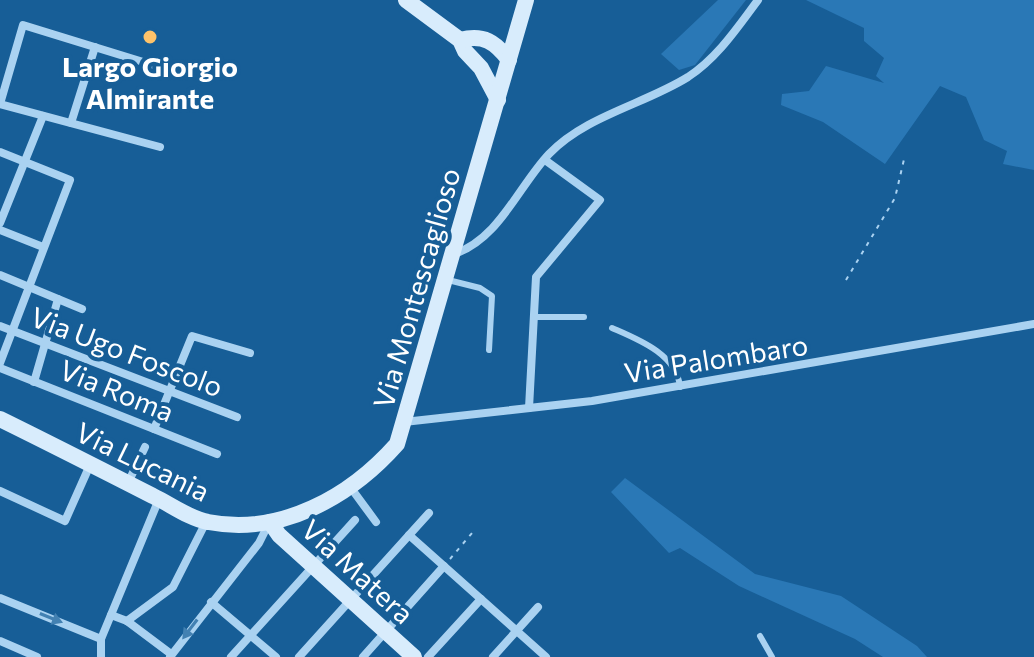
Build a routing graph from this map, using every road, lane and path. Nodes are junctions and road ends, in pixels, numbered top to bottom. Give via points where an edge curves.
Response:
1 (406, 0) edge
2 (526, 0) edge
3 (758, 0) edge
4 (517, 34) junction
5 (460, 40) junction
6 (490, 40) junction
7 (95, 47) junction
8 (509, 60) junction
9 (481, 68) junction
10 (166, 69) dead end
11 (498, 100) junction
12 (0, 104) edge
13 (43, 116) junction
14 (71, 123) junction
15 (160, 147) dead end
16 (0, 152) edge
17 (905, 155) dead end
18 (545, 160) junction
19 (24, 161) junction
20 (0, 223) edge
21 (0, 230) edge
22 (43, 247) junction
23 (453, 254) junction
24 (0, 275) edge
25 (446, 279) junction
26 (846, 280) dead end
27 (28, 286) junction
28 (58, 299) junction
29 (82, 309) dead end
30 (534, 317) junction
31 (584, 317) dead end
32 (1034, 324) edge
33 (0, 326) edge
34 (612, 328) dead end
35 (12, 330) junction
36 (45, 343) junction
37 (489, 350) dead end
38 (250, 353) dead end
39 (0, 365) edge
40 (34, 382) junction
41 (680, 387) junction
42 (171, 392) junction
43 (529, 408) junction
44 (237, 417) dead end
45 (0, 419) edge
46 (404, 422) junction
47 (154, 429) junction
48 (145, 447) dead end
49 (217, 454) dead end
50 (91, 464) junction
51 (128, 483) junction
52 (351, 488) junction
53 (0, 491) edge
54 (159, 499) junction
55 (429, 513) dead end
56 (355, 520) dead end
57 (206, 522) junction
58 (270, 522) junction
59 (376, 522) dead end
60 (472, 533) dead end
61 (409, 535) junction
62 (313, 566) junction
63 (444, 566) junction
64 (0, 598) edge
65 (481, 599) junction
66 (350, 600) junction
67 (211, 602) junction
68 (538, 607) dead end
69 (111, 615) junction
70 (127, 621) junction
71 (517, 631) junction
72 (385, 632) junction
73 (250, 636) junction
74 (760, 636) dead end
75 (101, 639) junction
76 (0, 641) edge
77 (170, 656) edge
78 (37, 657) edge
79 (101, 657) edge
80 (231, 657) edge
81 (276, 657) edge
82 (299, 657) edge
83 (363, 657) edge
84 (414, 657) edge
85 (428, 657) edge
86 (493, 657) edge
87 (546, 657) edge
88 (772, 657) edge

1 - 5 street
2 - 4 street, Via Montescaglioso
3 - 18 street via 706,64 579,131
4 - 6 street
4 - 8 street, Via Montescaglioso
5 - 6 street
5 - 9 street
6 - 8 street
7 - 10 street
7 - 12 street via 23,25
7 - 14 street
8 - 9 street
8 - 11 street, Via Montescaglioso
9 - 11 street
11 - 23 street, Via Montescaglioso
12 - 13 street
13 - 14 street
13 - 19 street
14 - 15 street
16 - 19 street
17 - 26 path via 895,198
18 - 23 street via 488,233 473,247
18 - 30 street via 600,200 536,277
19 - 20 street
19 - 22 street via 70,180
21 - 22 street
22 - 27 street
23 - 25 street, Via Montescaglioso
24 - 27 street
25 - 37 lane via 492,296
25 - 46 street, Via Montescaglioso
27 - 28 street
27 - 35 street
28 - 29 street
28 - 36 street
30 - 31 lane
30 - 43 street
32 - 41 street, Via Palombaro
33 - 35 street, Via Ugo Foscolo
34 - 41 lane via 654,348 679,377
35 - 36 street, Via Ugo Foscolo
35 - 39 street
36 - 40 street
36 - 42 street, Via Ugo Foscolo
38 - 42 street via 192,336
39 - 40 street, Via Roma
40 - 47 street, Via Roma
41 - 43 street, Via Palombaro
42 - 44 street, Via Ugo Foscolo
42 - 47 street
43 - 46 street, Via Palombaro
45 - 50 street, Via Lucania
46 - 52 street, Via Montescaglioso via 397,444
47 - 49 street, Via Roma
48 - 51 street
50 - 51 street, Via Lucania
50 - 53 street via 65,521
51 - 54 street, Via Lucania
52 - 58 street, Via Montescaglioso via 321,505
52 - 59 street
54 - 57 street, Via Lucania
54 - 69 street
55 - 61 street
56 - 62 street
57 - 58 street, Via Lucania
57 - 70 street via 173,587
58 - 62 street, Via Matera
58 - 67 street
60 - 63 path
61 - 63 street
61 - 66 street
62 - 66 street, Via Matera
62 - 73 street
63 - 65 street
63 - 72 street
64 -> 75 street
65 - 71 street
65 - 85 street
66 - 72 street, Via Matera
66 - 82 street
67 - 73 street
67 -> 77 street
68 - 71 street
69 - 70 street
69 - 75 street
70 - 77 street
71 - 86 street
71 - 87 street
72 - 83 street
72 - 84 street, Via Matera
73 - 80 street
73 - 81 street
74 - 88 lane
75 - 79 street
76 - 78 street

